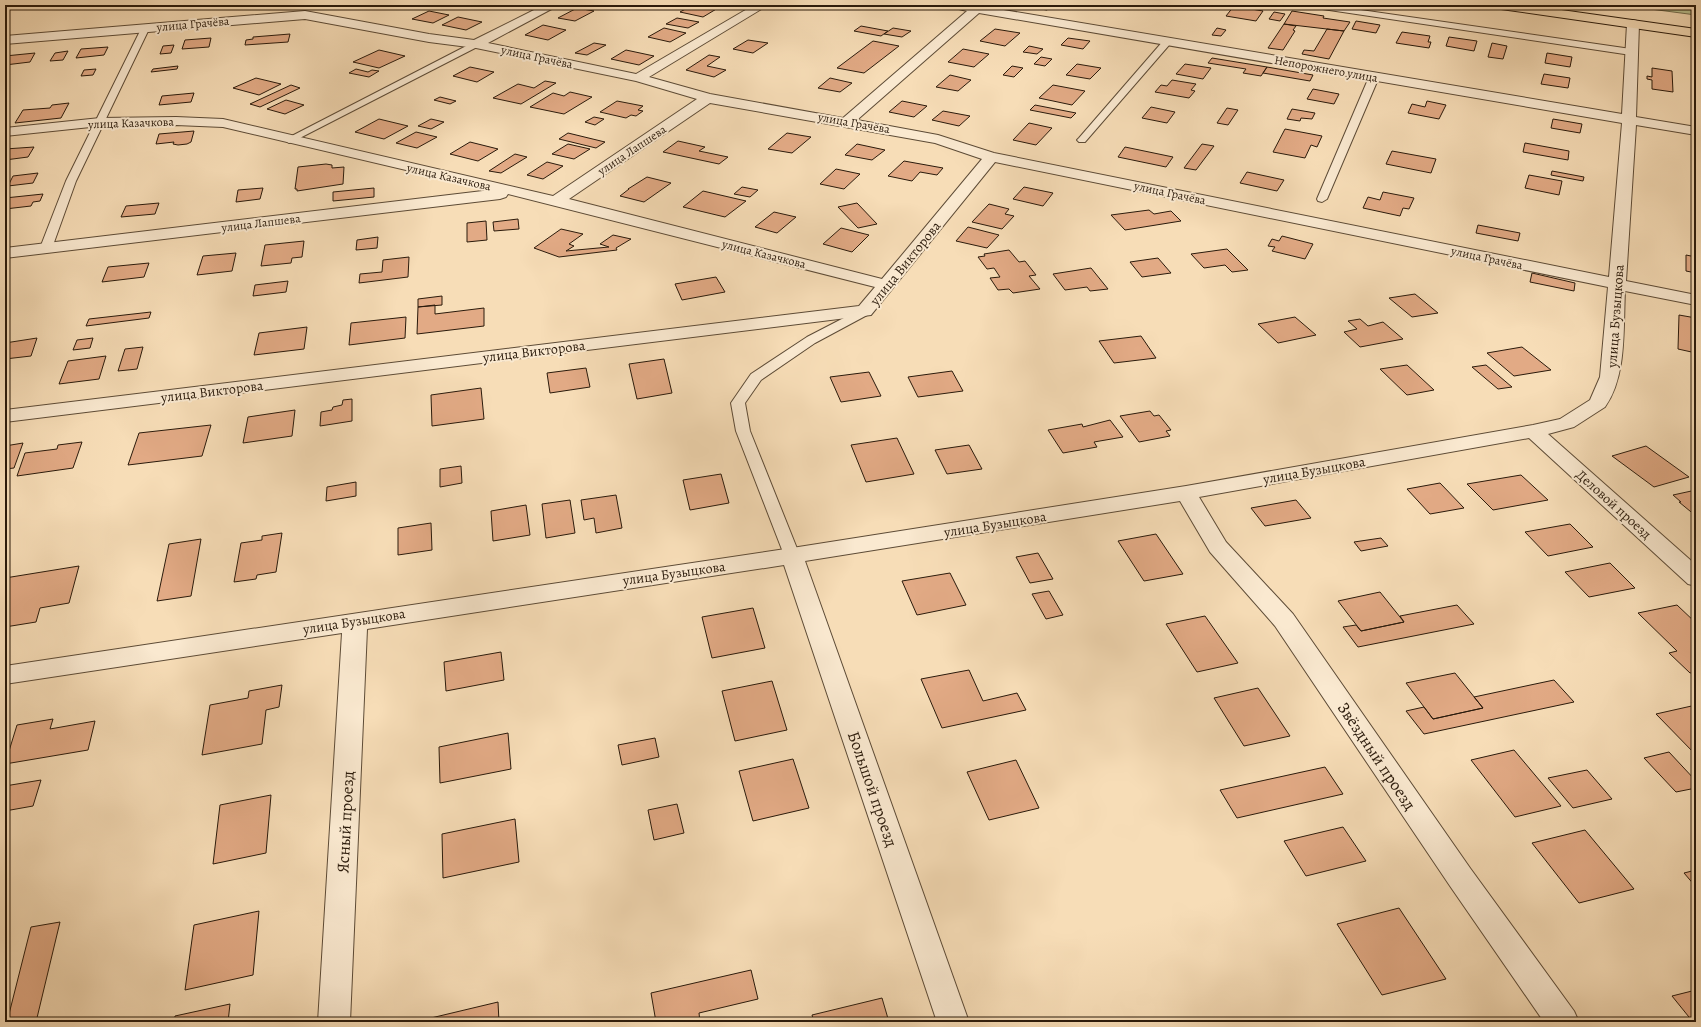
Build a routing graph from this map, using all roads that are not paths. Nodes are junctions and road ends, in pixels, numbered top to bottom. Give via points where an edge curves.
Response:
1 (553, 5) edge
2 (762, 5) edge
3 (955, 5) edge
4 (1313, 5) edge
5 (1501, 5) edge
6 (979, 7) edge
7 (322, 8) dead end
8 (304, 15) junction
9 (1633, 24) junction
10 (145, 28) junction
11 (1696, 33) edge
12 (5, 40) edge
13 (1167, 42) junction
14 (476, 44) junction
15 (1631, 52) junction
16 (1374, 77) junction
17 (638, 78) junction
18 (708, 98) junction
19 (1629, 120) junction
20 (100, 122) junction
21 (847, 122) junction
22 (1696, 131) edge
23 (5, 132) edge
24 (290, 140) junction
25 (1082, 140) dead end
26 (991, 157) junction
27 (516, 192) junction
28 (1322, 199) dead end
29 (556, 201) junction
30 (46, 248) junction
31 (5, 253) edge
32 (1616, 284) junction
33 (886, 285) junction
34 (1696, 300) edge
35 (865, 310) junction
36 (5, 416) edge
37 (1533, 431) junction
38 (1186, 493) junction
39 (792, 556) junction
40 (1696, 578) edge
41 (355, 621) junction
42 (5, 675) edge
43 (334, 1022) edge
44 (953, 1022) edge
45 (1563, 1022) edge

1 - 14 street
2 - 17 street
3 - 6 street, Непорожнего улица
4 - 15 lane
5 - 9 main road
6 - 13 street, Непорожнего улица
6 - 21 street
7 - 8 street
8 - 10 street, улица Грачёва
8 - 14 street, улица Грачёва
9 - 11 main road
9 - 15 street, улица Бузыцкова
10 - 12 street, улица Грачёва
10 - 20 lane
13 - 16 street, Непорожнего улица
13 - 25 lane
14 - 17 street, улица Грачёва
14 - 24 lane
15 - 19 street, улица Бузыцкова
16 - 19 street, Непорожнего улица
16 - 28 lane
17 - 18 street, улица Грачёва
18 - 21 street, улица Грачёва
18 - 29 street, улица Лапшева
19 - 22 street, Непорожнего улица
19 - 32 street, улица Бузыцкова
20 - 23 street, улица Казачкова
20 - 24 street, улица Казачкова via 176,121 223,124
20 - 30 lane via 71,181
21 - 26 street, улица Грачёва via 938,139
24 - 27 street, улица Казачкова
26 - 32 street, улица Грачёва
26 - 33 street, улица Викторова
27 - 29 street, улица Казачкова
27 - 30 street, улица Лапшева
29 - 33 street, улица Казачкова
30 - 31 street, улица Лапшева
32 - 34 street, улица Грачёва
32 - 37 street, улица Бузыцкова via 1610,377 1598,403 1567,423
33 - 35 street, улица Викторова
35 - 36 street, улица Викторова
35 - 39 lane via 811,340 756,377 738,403 743,431
37 - 38 street, улица Бузыцкова
37 - 40 street, Деловой проезд
38 - 39 street, улица Бузыцкова
38 - 45 street, Звёздный проезд via 1218,547 1284,620
39 - 41 street, улица Бузыцкова
39 - 44 street, Большой проезд
41 - 42 street, улица Бузыцкова
41 - 43 street, Ясный проезд

